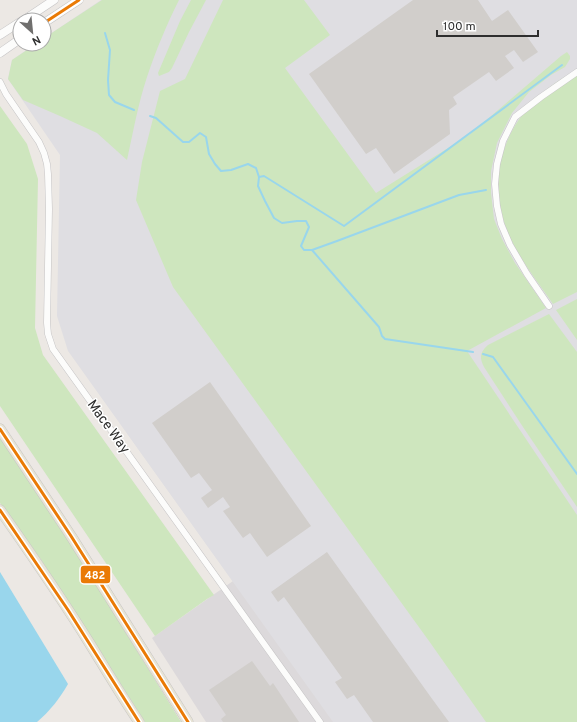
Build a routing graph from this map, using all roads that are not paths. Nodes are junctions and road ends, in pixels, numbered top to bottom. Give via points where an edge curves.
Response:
1 (54, 0) edge
2 (79, 0) edge
3 (36, 12) edge
4 (52, 18) edge
5 (12, 27) edge
6 (0, 35) edge
7 (12, 45) edge
8 (0, 53) edge
9 (577, 72) edge
10 (0, 82) edge
11 (0, 89) edge
12 (6, 94) junction
13 (549, 306) dead end
14 (0, 429) edge
15 (0, 510) edge
16 (139, 722) edge
17 (188, 722) edge
18 (320, 722) edge

1 - 3 street
2 - 4 street
5 - 6 street
7 - 8 street
9 - 13 street via 515,117 503,141 497,164 496,206 501,224 510,245
10 - 12 street, Mace Way
11 - 12 street, Mace Way
12 - 18 street, Mace Way via 39,142 47,164 47,323 53,349
14 - 17 main road
15 - 16 main road

